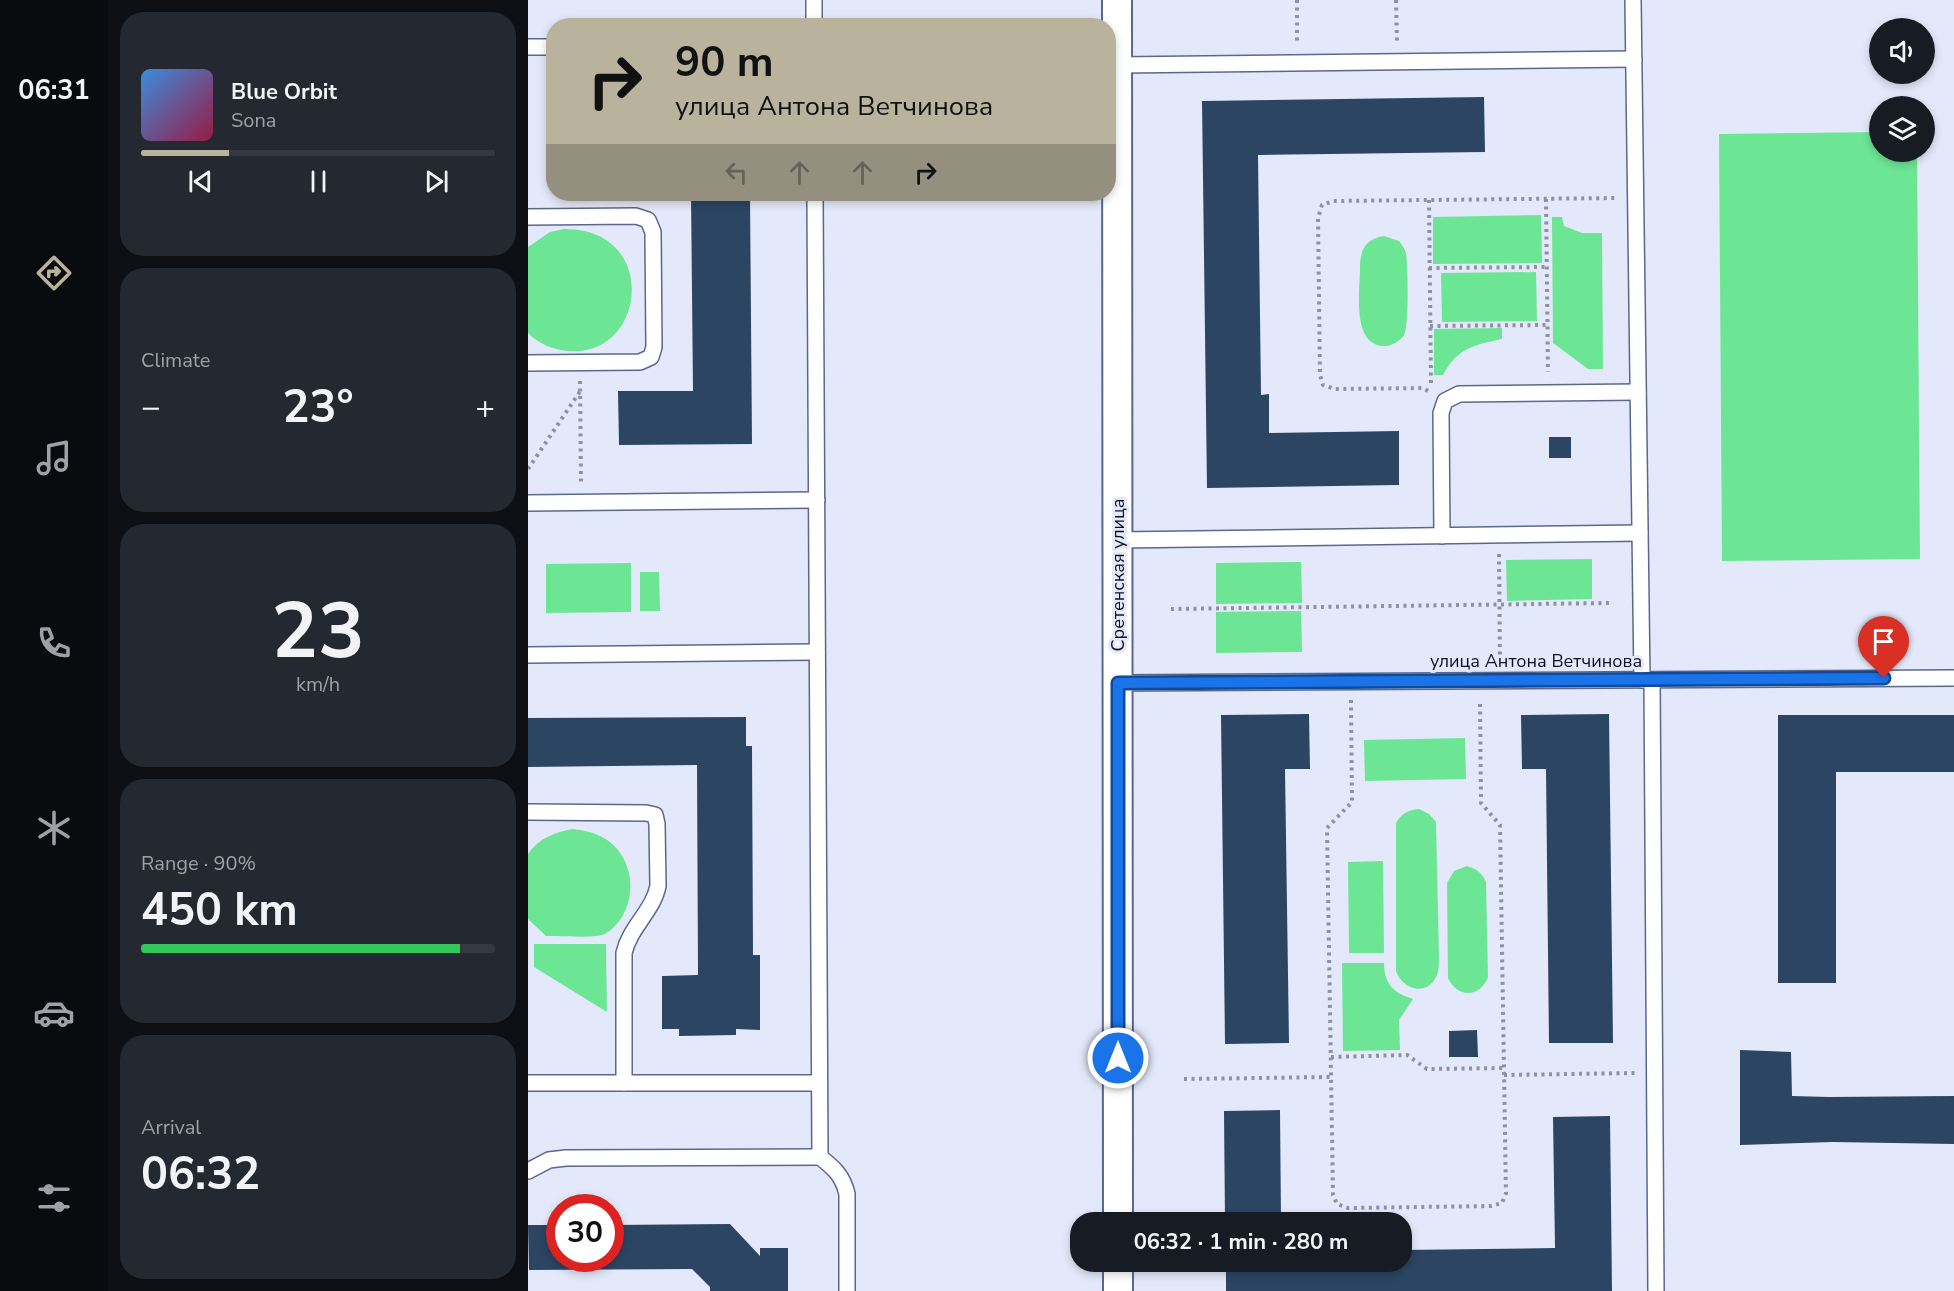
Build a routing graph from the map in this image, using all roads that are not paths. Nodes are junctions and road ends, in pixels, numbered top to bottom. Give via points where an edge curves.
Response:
1 (814, 0) edge
2 (1117, 0) edge
3 (1633, 0) edge
4 (814, 18) edge
5 (528, 47) edge
6 (546, 47) edge
7 (1634, 58) junction
8 (1118, 65) junction
9 (815, 201) edge
10 (528, 217) edge
11 (528, 363) edge
12 (1638, 392) junction
13 (817, 500) junction
14 (528, 503) edge
15 (1640, 533) junction
16 (1442, 536) junction
17 (1118, 540) junction
18 (818, 652) junction
19 (528, 655) edge
20 (1954, 678) edge
21 (1647, 680) junction
22 (1118, 683) junction
23 (528, 812) edge
24 (528, 1083) edge
25 (624, 1083) junction
26 (819, 1083) junction
27 (820, 1157) junction
28 (528, 1171) edge
29 (1118, 1212) edge
30 (1118, 1272) edge
31 (847, 1291) edge
32 (1118, 1291) edge
33 (1656, 1291) edge

1 - 4 lane
2 - 8 street, Сретенская улица
3 - 7 lane
5 - 6 lane
7 - 8 lane
7 - 12 lane
8 - 17 street, Сретенская улица
9 - 13 lane
10 - 11 lane via 636,216 648,220 653,232 654,347 651,357 640,362
12 - 15 lane
12 - 16 lane via 1459,394 1445,400 1441,413
13 - 14 lane
13 - 18 lane
15 - 16 lane
15 - 21 lane
16 - 17 lane
17 - 22 street, Сретенская улица
18 - 19 lane
18 - 26 lane
20 - 21 lane, улица Антона Ветчинова
21 - 22 lane, улица Антона Ветчинова
21 - 33 lane
22 - 29 street, Сретенская улица
23 - 25 lane via 655,815 657,894 630,936 624,953
24 - 25 lane
25 - 26 lane
26 - 27 lane
27 - 28 lane via 566,1158 549,1160
27 - 31 lane via 844,1180 847,1194
30 - 32 street

